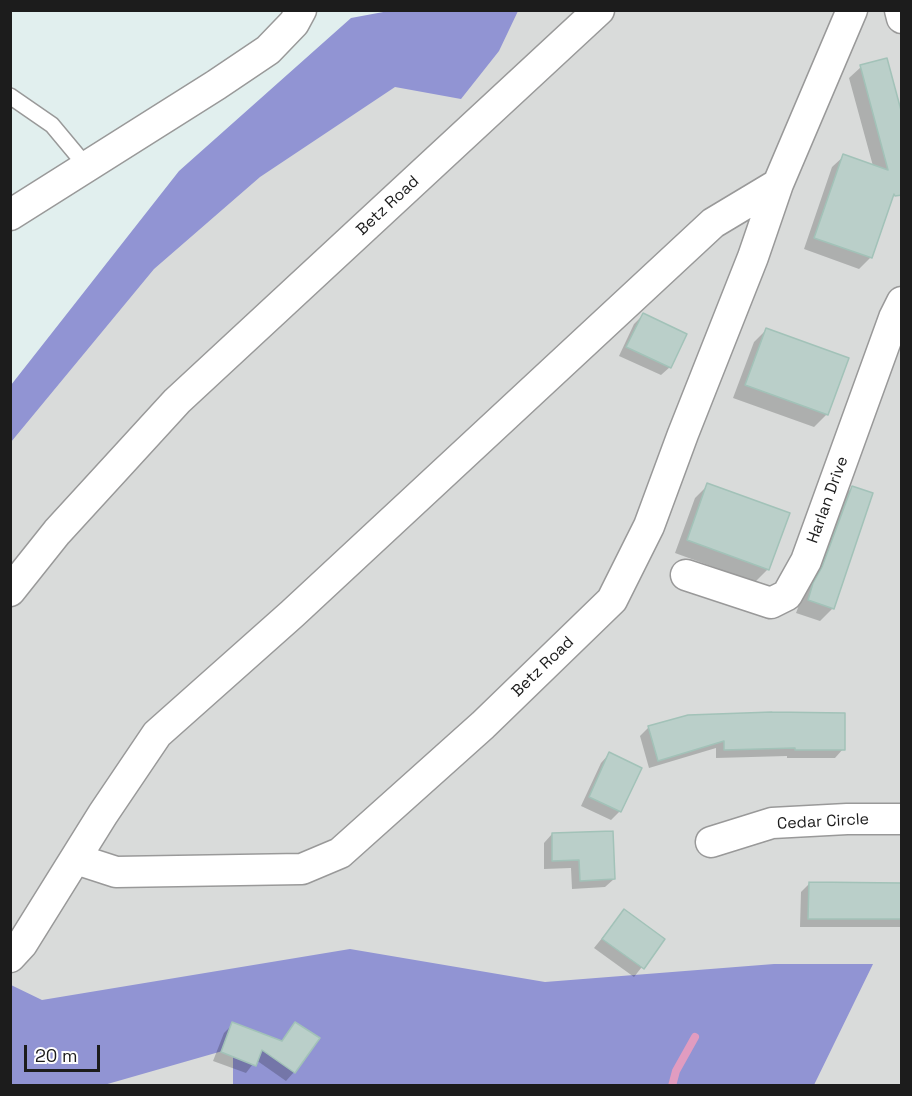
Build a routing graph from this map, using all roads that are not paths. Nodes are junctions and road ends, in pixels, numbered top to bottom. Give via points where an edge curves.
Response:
1 (301, 10) edge
2 (599, 10) edge
3 (852, 10) edge
4 (900, 10) edge
5 (902, 18) edge
6 (10, 96) edge
7 (87, 167) junction
8 (778, 184) junction
9 (10, 215) edge
10 (902, 302) edge
11 (686, 575) dead end
12 (10, 591) edge
13 (902, 819) edge
14 (711, 842) dead end
15 (76, 859) junction
16 (10, 957) edge

1 - 7 street via 294,23 267,50
2 - 12 street, Betz Road via 177,401 57,532
3 - 8 street, Betz Road
4 - 5 street
6 - 7 lane via 52,125
7 - 9 street
8 - 15 street via 712,223 157,734
8 - 15 street, Betz Road via 649,526 612,600 500,708 340,853 302,869 116,872
10 - 11 street, Harlan Drive via 806,561 788,596 771,603
13 - 14 street, Cedar Circle via 772,823
15 - 16 street

